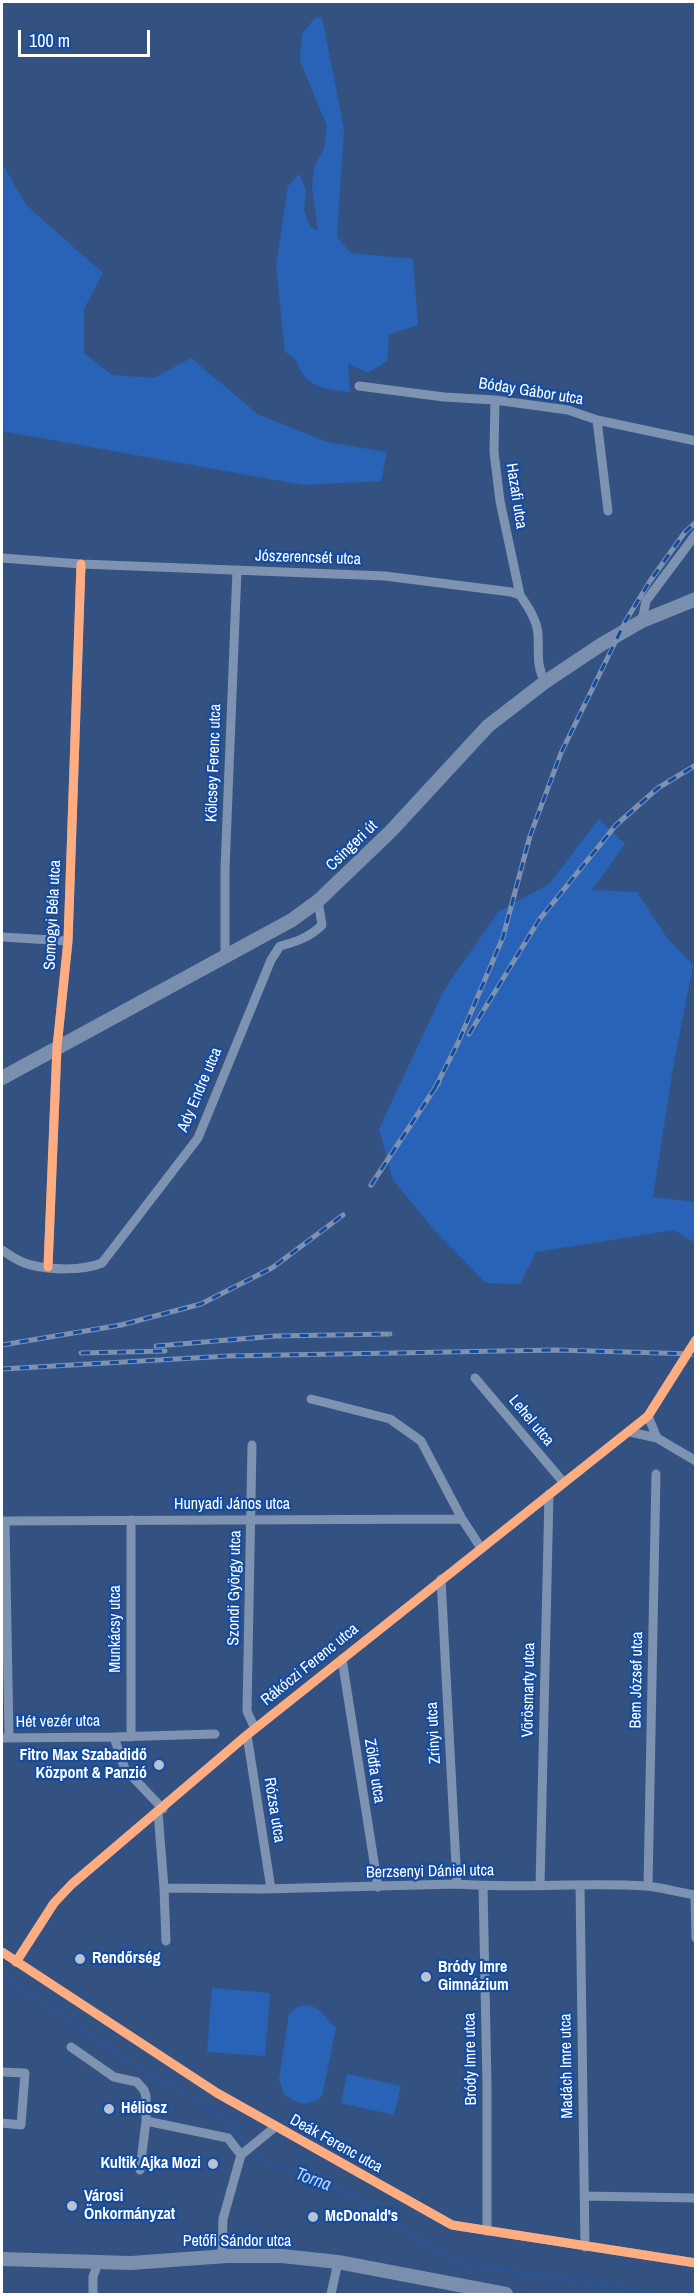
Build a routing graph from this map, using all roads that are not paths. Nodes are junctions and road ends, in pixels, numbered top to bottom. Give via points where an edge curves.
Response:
1 (359, 386) dead end
2 (495, 400) junction
3 (597, 420) junction
4 (696, 441) edge
5 (608, 511) dead end
6 (696, 534) edge
7 (2, 558) edge
8 (81, 564) junction
9 (237, 570) junction
10 (520, 595) junction
11 (696, 599) edge
12 (642, 621) junction
13 (545, 681) junction
14 (318, 901) junction
15 (2, 937) edge
16 (68, 941) junction
17 (225, 957) junction
18 (57, 1047) junction
19 (2, 1078) edge
20 (2, 1250) edge
21 (48, 1267) junction
22 (696, 1340) edge
23 (475, 1378) dead end
24 (311, 1399) dead end
25 (648, 1416) junction
26 (630, 1432) junction
27 (657, 1438) junction
28 (252, 1445) dead end
29 (696, 1461) edge
30 (656, 1474) dead end
31 (564, 1483) junction
32 (549, 1494) junction
33 (462, 1518) junction
34 (251, 1519) junction
35 (130, 1520) junction
36 (3, 1521) edge
37 (481, 1548) junction
38 (441, 1579) junction
39 (342, 1659) junction
40 (4, 1661) edge
41 (251, 1732) junction
42 (215, 1734) dead end
43 (114, 1737) junction
44 (131, 1737) junction
45 (5, 1738) edge
46 (160, 1810) junction
47 (457, 1884) junction
48 (580, 1885) junction
49 (483, 1886) junction
50 (540, 1886) junction
51 (648, 1886) junction
52 (378, 1887) junction
53 (164, 1888) junction
54 (271, 1889) junction
55 (695, 1895) edge
56 (696, 1938) edge
57 (166, 1941) dead end
58 (2, 1952) edge
59 (16, 1962) junction
60 (71, 2047) dead end
61 (2, 2072) edge
62 (146, 2121) junction
63 (2, 2123) edge
64 (275, 2127) junction
65 (243, 2154) junction
66 (140, 2170) dead end
67 (584, 2196) junction
68 (696, 2198) edge
69 (487, 2231) junction
70 (585, 2247) junction
71 (222, 2256) junction
72 (2, 2259) edge
73 (338, 2262) junction
74 (98, 2263) junction
75 (696, 2263) edge
76 (93, 2295) edge
77 (331, 2295) edge
78 (506, 2295) edge

1 - 2 street, Bóday Gábor utca
2 - 3 street, Bóday Gábor utca via 568,410
2 - 10 street, Hazafi utca via 494,452 500,501
3 - 4 street, Bóday Gábor utca
3 - 5 street
6 - 12 street via 646,601
7 - 8 street, Jószerencsét utca
8 - 9 street, Jószerencsét utca
8 - 16 street, Somogyi Béla utca
9 - 10 street, Jószerencsét utca via 385,576
9 - 17 street, Kölcsey Ferenc utca
10 - 13 street via 538,633 537,660
11 - 12 main road, Csingeri út
12 - 13 main road, Csingeri út
13 - 14 main road, Csingeri út via 488,726 391,831
14 - 17 main road, Csingeri út
14 - 21 street, Ady Endre utca via 322,925 300,941 280,946 271,960 198,1138 179,1164 102,1263 90,1268
15 - 16 street
16 - 18 street, Somogyi Béla utca
17 - 18 main road, Csingeri út
18 - 19 main road, Csingeri út
18 - 21 street, Somogyi Béla utca
20 - 21 street, Ady Endre utca via 15,1260
22 - 25 street, Rákóczi Ferenc utca
23 - 31 street, Lehel utca
24 - 33 street via 390,1419 421,1441
25 - 26 street, Rákóczi Ferenc utca
25 - 27 street
26 - 27 street
26 - 31 street, Rákóczi Ferenc utca
27 - 29 street
28 - 34 street, Szondi György utca
30 - 51 street, Bem József utca
31 - 32 street, Rákóczi Ferenc utca
32 - 37 street, Rákóczi Ferenc utca
32 - 50 street, Vörösmarty utca
33 - 34 street, Hunyadi János utca
33 - 37 street
34 - 35 street, Hunyadi János utca
34 - 41 street, Szondi György utca via 247,1712
35 - 36 street, Hunyadi János utca
35 - 44 street, Munkácsy utca
36 - 40 street
37 - 38 street, Rákóczi Ferenc utca
38 - 39 street, Rákóczi Ferenc utca
38 - 47 street, Zrínyi utca
39 - 41 street, Rákóczi Ferenc utca
39 - 52 street, Zöldfa utca
40 - 45 street
41 - 46 street, Rákóczi Ferenc utca
41 - 54 street, Rózsa utca
42 - 44 street, Hét vezér utca
43 - 44 street, Hét vezér utca
43 - 45 street, Hét vezér utca
43 - 46 street, Hét vezér utca via 125,1768
46 - 53 street
46 - 59 street, Rákóczi Ferenc utca via 54,1903
47 - 49 street, Berzsenyi Dániel utca
47 - 52 street, Berzsenyi Dániel utca
48 - 50 street, Berzsenyi Dániel utca
48 - 51 street, Berzsenyi Dániel utca
48 - 67 street, Madách Imre utca
49 - 50 street, Berzsenyi Dániel utca
49 - 69 street, Bródy Imre utca
51 - 55 street, Berzsenyi Dániel utca
52 - 54 street, Berzsenyi Dániel utca
53 - 54 street, Berzsenyi Dániel utca
53 - 57 street
55 - 56 street
58 - 59 street, Deák Ferenc utca
59 - 64 street, Deák Ferenc utca
60 - 62 street via 114,2077 137,2082 146,2096
61 - 63 street via 24,2073 21,2125
62 - 65 street via 228,2138
62 - 66 street
64 - 65 street
64 - 69 street, Deák Ferenc utca via 452,2225
65 - 71 street via 221,2228
67 - 68 street
67 - 70 street, Madách Imre utca
69 - 70 street, Deák Ferenc utca
70 - 75 street, Deák Ferenc utca
71 - 73 main road, Petőfi Sándor utca via 267,2255
71 - 74 main road, Petőfi Sándor utca
72 - 74 main road, Petőfi Sándor utca
73 - 77 street
73 - 78 main road, Petőfi Sándor utca
74 - 76 street

